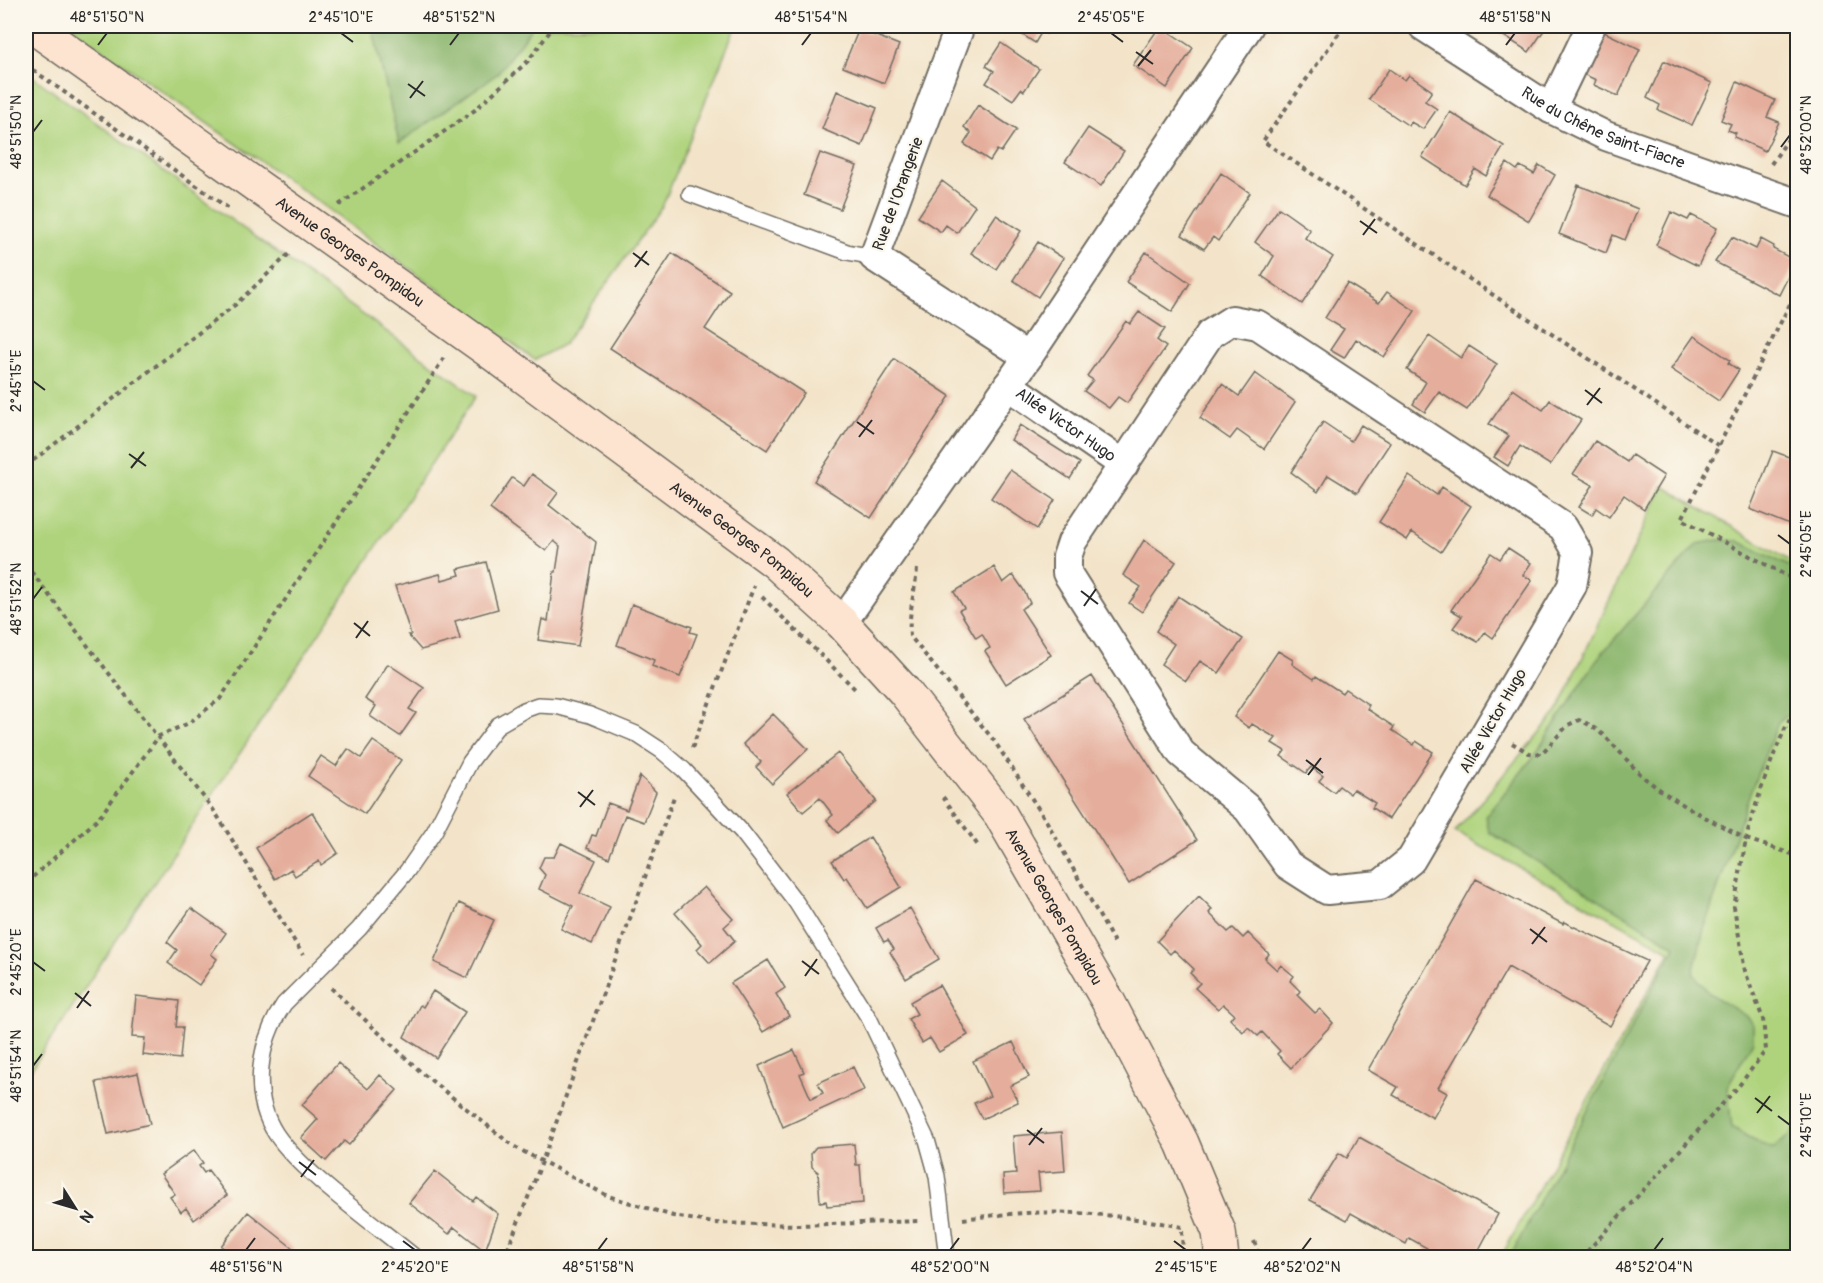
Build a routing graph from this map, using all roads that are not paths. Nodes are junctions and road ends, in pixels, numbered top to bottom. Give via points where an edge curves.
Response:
1 (32, 26) edge
2 (960, 26) edge
3 (1249, 26) edge
4 (1423, 26) edge
5 (1591, 26) edge
6 (1551, 109) junction
7 (690, 194) dead end
8 (1797, 204) edge
9 (874, 258) junction
10 (1028, 357) junction
11 (1008, 384) junction
12 (1124, 465) junction
13 (842, 623) junction
14 (416, 1257) edge
15 (947, 1257) edge
16 (1222, 1257) edge

1 - 13 main road, Avenue Georges Pompidou via 775,562
2 - 9 street, Rue de l'Orangerie
3 - 10 street
4 - 6 street, Rue du Chêne Saint-Fiacre
5 - 6 street
6 - 8 street, Rue du Chêne Saint-Fiacre via 1647,152
7 - 9 lane via 847,252
9 - 10 street, Rue de l'Orangerie
10 - 11 street
11 - 12 street, Allée Victor Hugo
11 - 13 street
12 - 12 street, Allée Victor Hugo via 1210,334 1232,320 1258,325 1563,527 1578,554 1572,586 1411,860 1380,885 1327,890 1288,865 1248,809 1181,753 1067,573 1072,542
13 - 16 main road, Avenue Georges Pompidou via 904,691 1000,814 1108,1001 1182,1143 1219,1232
14 - 15 lane via 288,1148 268,1118 260,1069 269,1032 284,1004 359,929 407,871 434,832 483,741 498,725 538,705 591,715 636,734 662,751 742,832 796,902 870,1020 927,1140 937,1176

